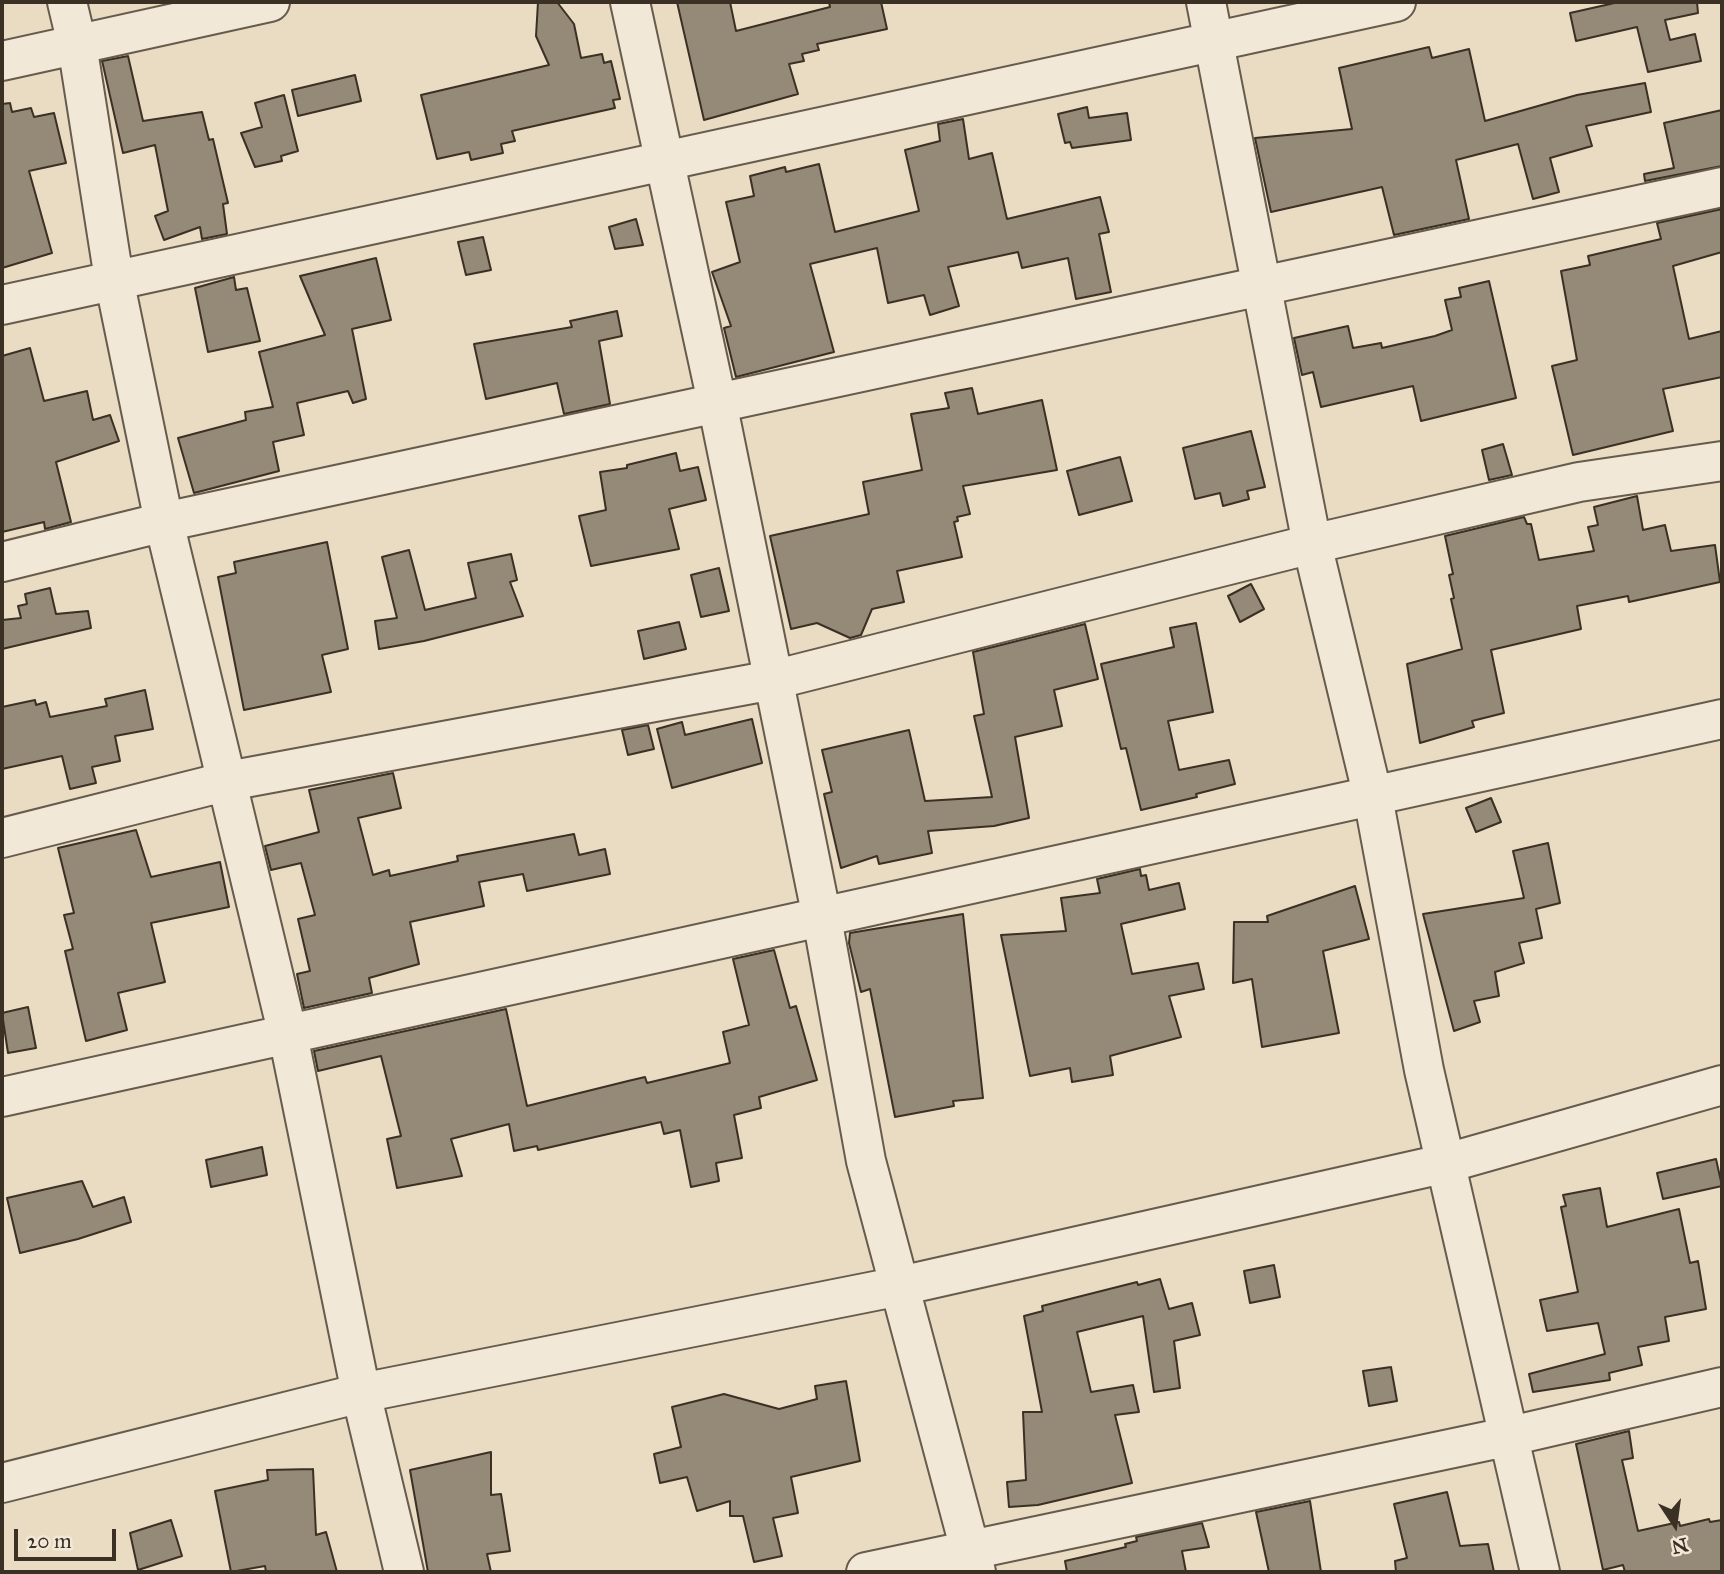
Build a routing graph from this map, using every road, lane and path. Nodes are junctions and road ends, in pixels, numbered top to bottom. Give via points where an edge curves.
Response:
1 (67, 2) edge
2 (270, 2) edge
3 (630, 2) edge
4 (1206, 2) edge
5 (1396, 2) edge
6 (1214, 41) junction
7 (77, 44) junction
8 (2, 61) edge
9 (664, 162) junction
10 (1722, 187) edge
11 (114, 279) junction
12 (1262, 284) junction
13 (2, 305) edge
14 (717, 402) junction
15 (1722, 461) edge
16 (164, 522) junction
17 (1312, 544) junction
18 (2, 562) edge
19 (773, 680) junction
20 (1722, 719) edge
21 (228, 781) junction
22 (1373, 797) junction
23 (2, 838) edge
24 (822, 918) junction
25 (288, 1035) junction
26 (1722, 1085) edge
27 (2, 1097) edge
28 (1447, 1163) junction
29 (900, 1286) junction
30 (1722, 1387) edge
31 (361, 1393) junction
32 (1506, 1437) junction
33 (2, 1483) edge
34 (974, 1561) edge
35 (404, 1572) edge
36 (866, 1572) edge
37 (1540, 1572) edge

1 - 7 street
2 - 7 street
3 - 9 street
4 - 6 street
5 - 6 street
6 - 9 street
6 - 12 street
7 - 8 street
7 - 11 street
9 - 11 street
9 - 14 street
10 - 12 street
11 - 13 street
11 - 16 street
12 - 14 street
12 - 17 street
14 - 16 street
14 - 19 street
15 - 17 street via 1579,482
16 - 18 street
16 - 21 street
17 - 19 street
17 - 22 street
19 - 21 street
19 - 24 street
20 - 22 street
21 - 23 street
21 - 25 street
22 - 24 street
22 - 28 street via 1424,1070
24 - 25 street
24 - 29 street via 866,1161
25 - 27 street
25 - 31 street
26 - 28 street
28 - 29 street
28 - 32 street
29 - 31 street
29 - 34 street
30 - 32 street
31 - 33 street
31 - 35 street
32 - 34 street
32 - 37 street
34 - 36 street

